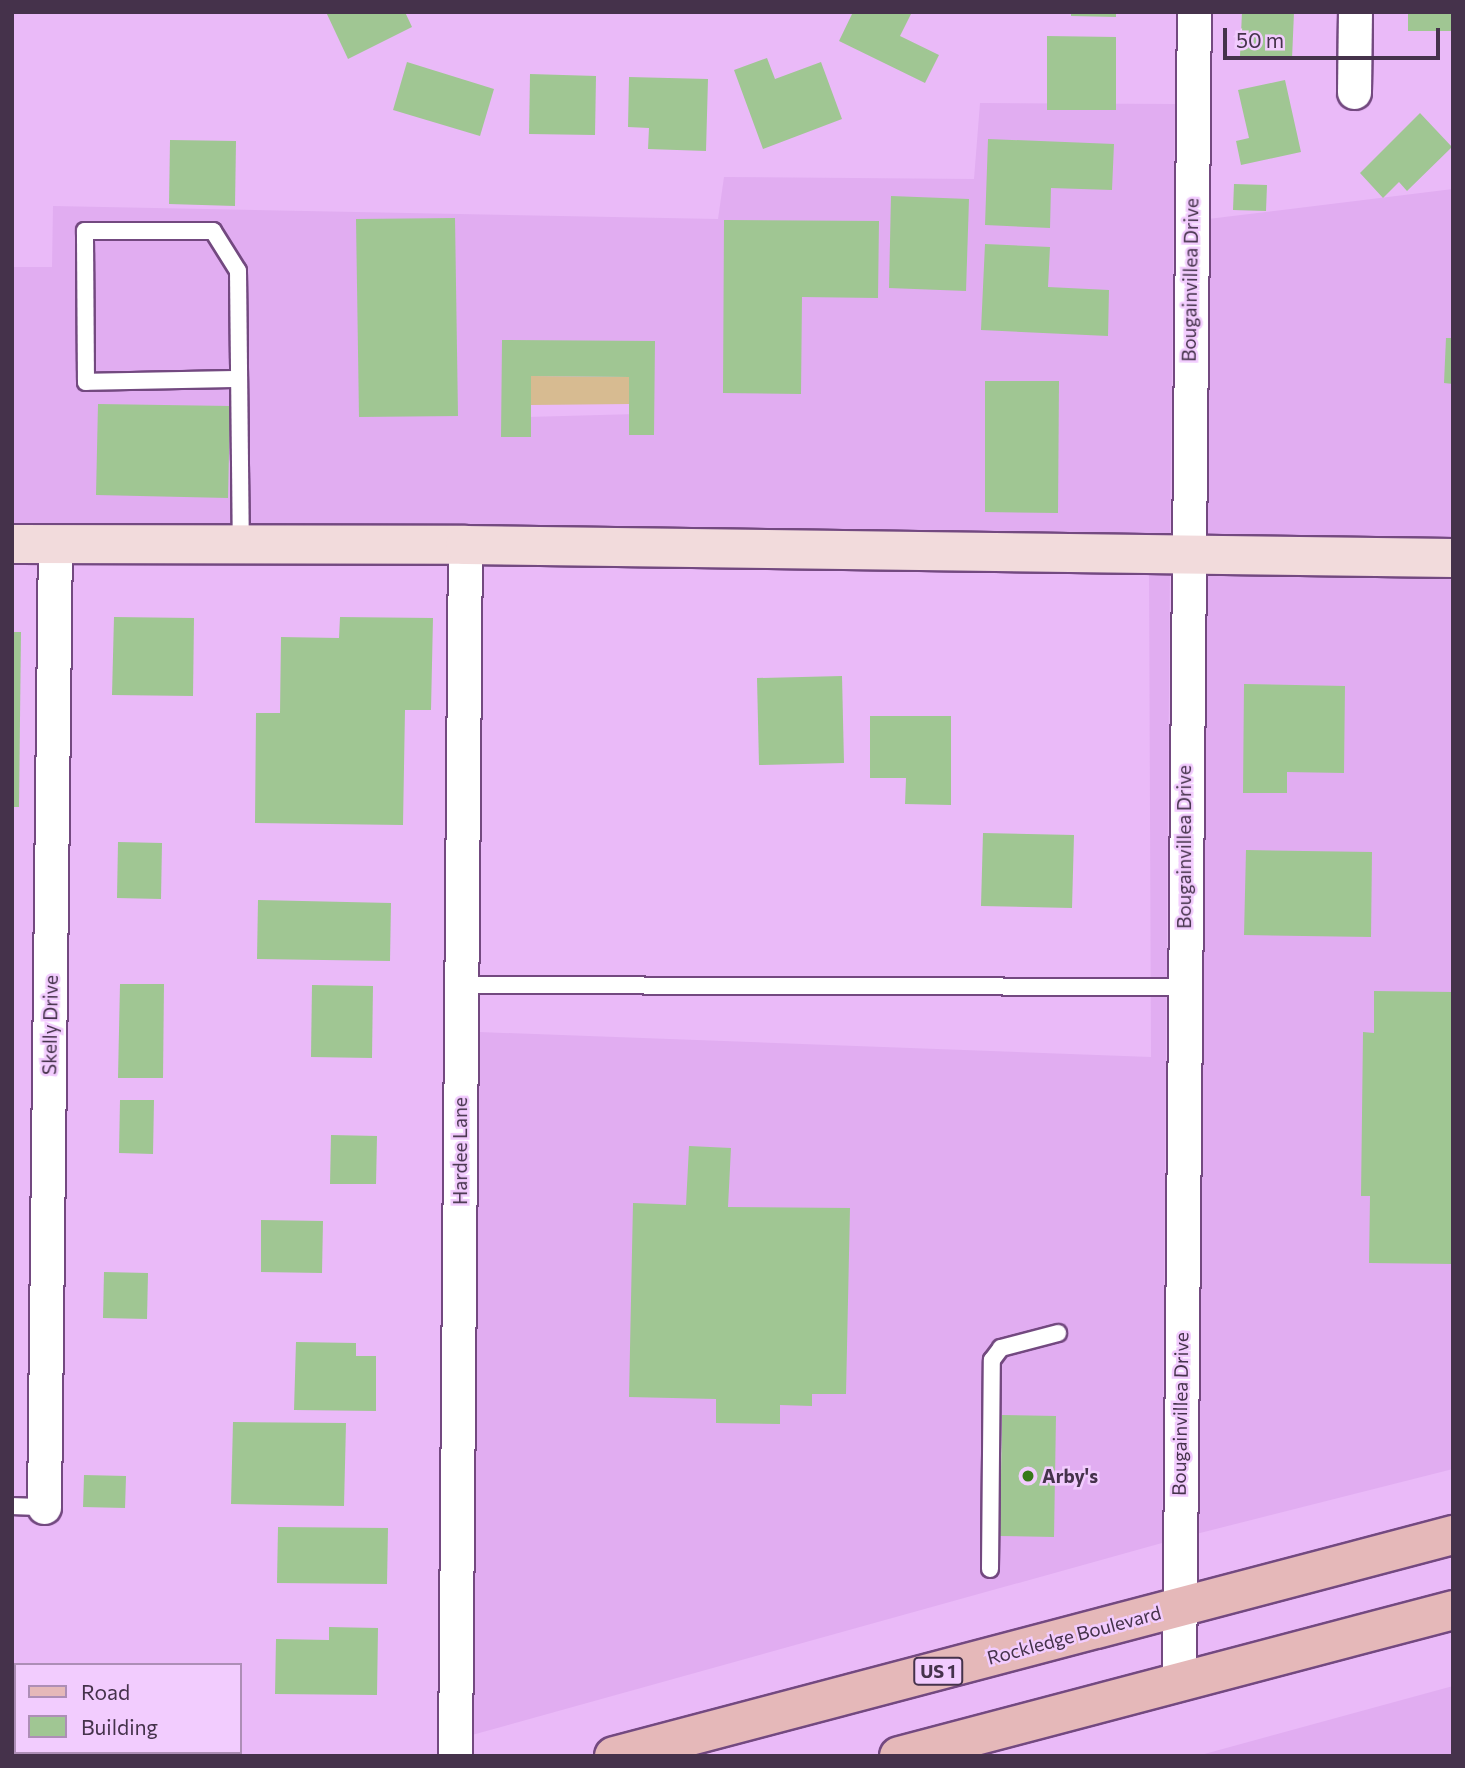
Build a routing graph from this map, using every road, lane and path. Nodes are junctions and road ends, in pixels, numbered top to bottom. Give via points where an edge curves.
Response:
1 (1194, 12) edge
2 (1355, 12) edge
3 (1354, 92) dead end
4 (239, 380) junction
5 (55, 542) junction
6 (12, 544) edge
7 (241, 544) junction
8 (465, 545) junction
9 (1187, 555) junction
10 (1453, 558) edge
11 (461, 985) junction
12 (1183, 987) junction
13 (1058, 1333) dead end
14 (28, 1507) edge
15 (1453, 1535) edge
16 (990, 1569) dead end
17 (1178, 1607) junction
18 (1453, 1611) edge
19 (1179, 1682) junction
20 (455, 1756) edge
21 (614, 1756) edge
22 (900, 1756) edge

1 - 9 street, Bougainvillea Drive
2 - 3 street
4 - 4 lane via 239,271 213,231 85,231 86,382
4 - 7 lane
5 - 6 street
5 - 7 street
5 - 14 street, Skelly Drive
7 - 8 street
8 - 9 street
8 - 11 street, Hardee Lane
9 - 10 street
9 - 12 street, Bougainvillea Drive
11 - 12 lane
11 - 20 street, Hardee Lane
12 - 17 street, Bougainvillea Drive
13 - 16 lane via 1001,1348 992,1360
15 - 17 main road, Rockledge Boulevard / US 1
17 - 19 street, Bougainvillea Drive
17 - 21 main road, Rockledge Boulevard / US 1
18 - 19 main road
19 - 22 main road

